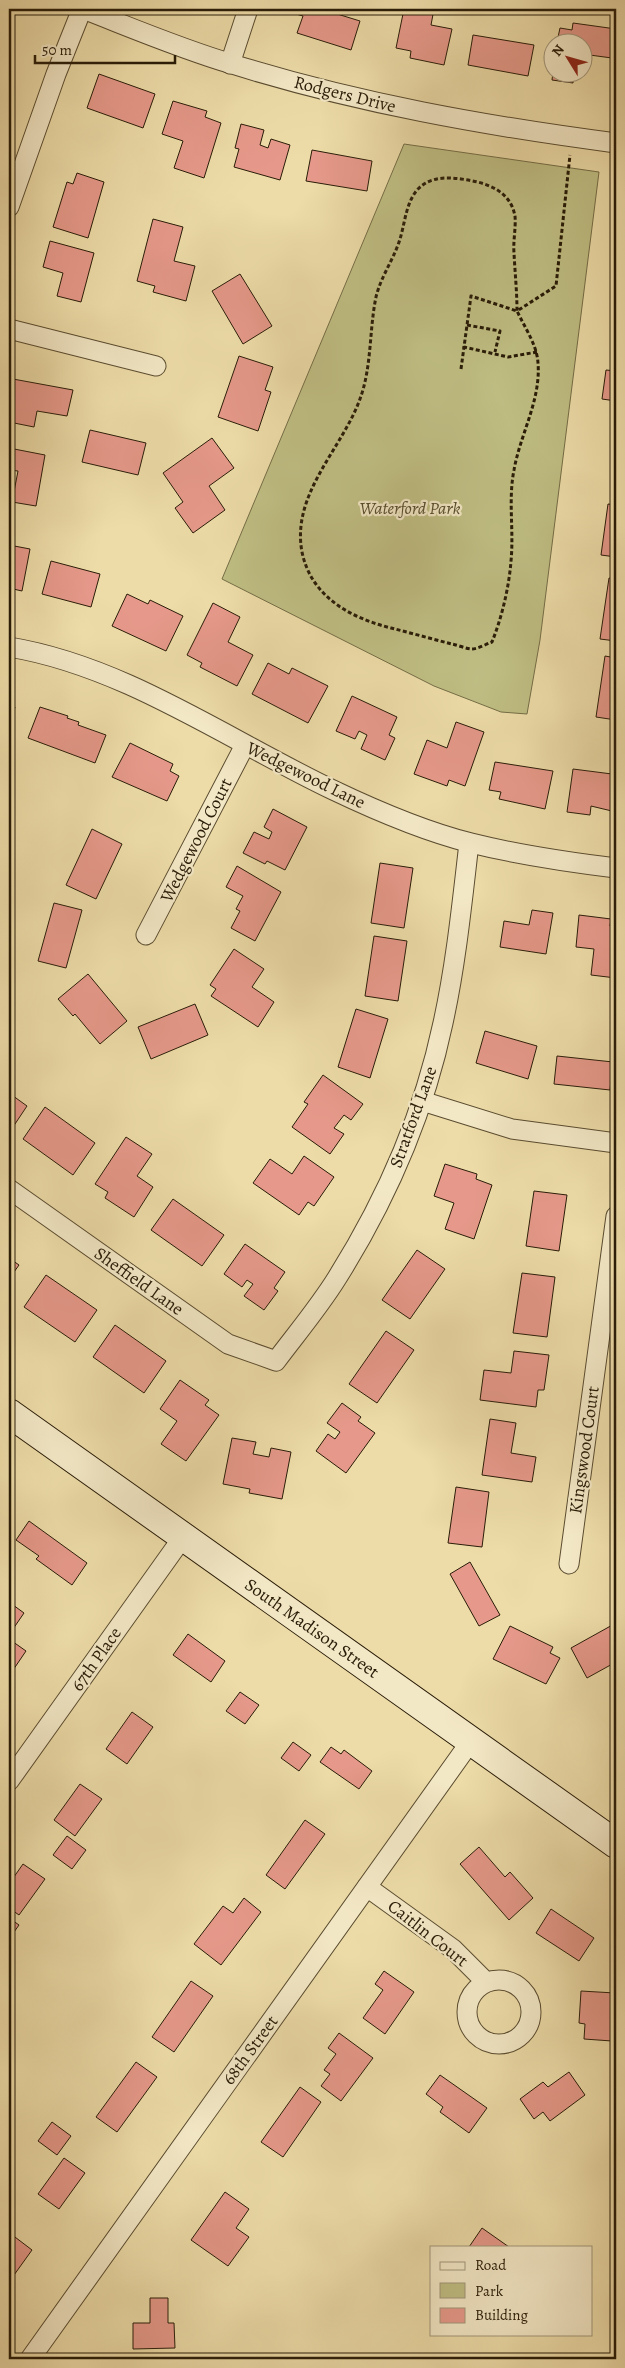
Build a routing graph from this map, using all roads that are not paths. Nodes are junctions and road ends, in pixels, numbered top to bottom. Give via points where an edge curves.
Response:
1 (83, 9) edge
2 (248, 9) edge
3 (230, 64) junction
4 (616, 142) edge
5 (9, 207) edge
6 (9, 330) edge
7 (156, 366) dead end
8 (9, 647) edge
9 (245, 745) junction
10 (470, 843) junction
11 (616, 868) edge
12 (146, 935) dead end
13 (422, 1101) junction
14 (616, 1143) edge
15 (9, 1189) edge
16 (616, 1216) edge
17 (276, 1360) joint
18 (9, 1412) edge
19 (183, 1537) junction
20 (569, 1564) dead end
21 (471, 1741) junction
22 (9, 1781) edge
23 (616, 1844) edge
24 (367, 1887) junction
25 (486, 1982) dead end
26 (30, 2359) edge

1 - 3 street, Rodgers Drive
1 - 5 street via 52,83
2 - 3 street
3 - 4 street, Rodgers Drive via 426,114
6 - 7 street
8 - 9 street, Wedgewood Lane via 82,666 127,684
9 - 10 street, Wedgewood Lane via 368,806
9 - 12 street, Wedgewood Court
10 - 11 street, Wedgewood Lane
10 - 13 street, Stratford Lane via 451,985
13 - 14 street via 512,1129
13 - 17 street, Stratford Lane via 366,1228 336,1279
15 - 17 street, Sheffield Lane via 228,1344
16 - 20 street, Kingswood Court
18 - 19 street, South Madison Street
19 - 21 street, South Madison Street
19 - 22 street, 67th Place
21 - 23 street, South Madison Street
21 - 24 street, 68th Street
24 - 25 street, Caitlin Court via 453,1949
24 - 26 street, 68th Street

